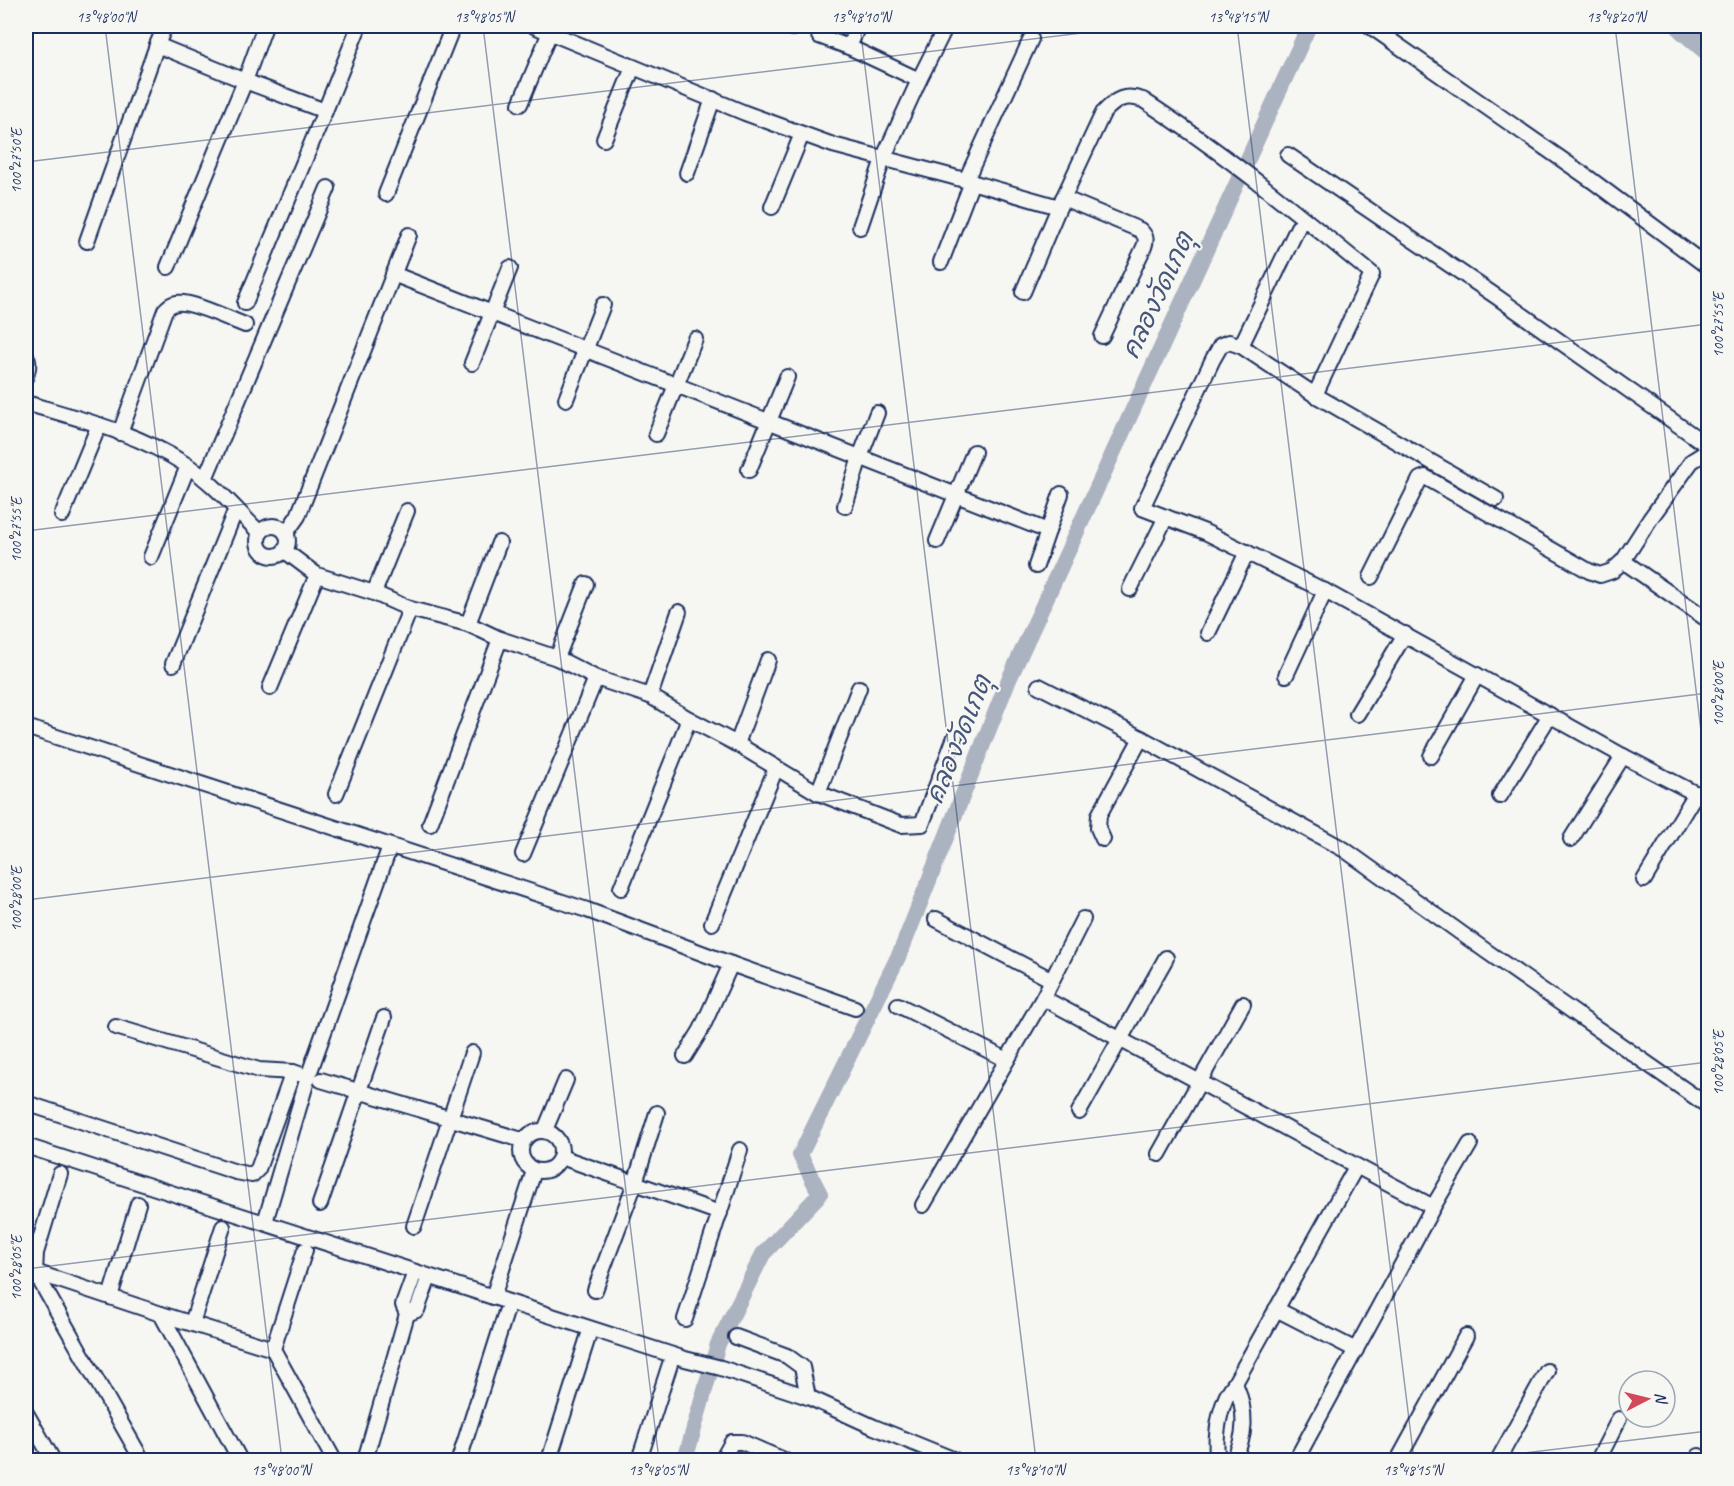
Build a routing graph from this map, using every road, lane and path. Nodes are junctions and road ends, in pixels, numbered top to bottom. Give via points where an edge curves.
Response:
1 (165, 26) edge
2 (265, 26) edge
3 (359, 26) edge
4 (453, 26) edge
5 (534, 26) edge
6 (787, 26) edge
7 (793, 26) edge
8 (858, 26) edge
9 (946, 26) edge
10 (1370, 26) edge
11 (550, 32) junction
12 (819, 36) dead end
13 (1031, 39) dead end
14 (157, 45) junction
15 (849, 47) junction
16 (633, 67) junction
17 (919, 80) junction
18 (245, 81) junction
19 (713, 99) junction
20 (520, 104) dead end
21 (325, 111) junction
22 (802, 134) junction
23 (604, 139) dead end
24 (1288, 155) dead end
25 (883, 159) junction
26 (687, 173) dead end
27 (969, 181) junction
28 (328, 188) dead end
29 (386, 194) dead end
30 (1061, 202) junction
31 (772, 207) dead end
32 (860, 227) dead end
33 (1298, 227) dead end
34 (409, 235) dead end
35 (87, 240) dead end
36 (941, 262) dead end
37 (168, 267) dead end
38 (1708, 267) edge
39 (510, 268) dead end
40 (393, 274) junction
41 (1023, 292) dead end
42 (245, 303) dead end
43 (603, 305) dead end
44 (493, 313) junction
45 (245, 325) dead end
46 (1102, 336) dead end
47 (695, 339) dead end
48 (1240, 346) junction
49 (585, 348) junction
50 (26, 356) edge
51 (472, 363) dead end
52 (26, 376) edge
53 (787, 377) dead end
54 (676, 384) junction
55 (1315, 394) junction
56 (566, 399) dead end
57 (26, 403) edge
58 (877, 413) dead end
59 (769, 422) junction
60 (99, 425) junction
61 (120, 433) junction
62 (656, 434) dead end
63 (1708, 448) edge
64 (974, 452) dead end
65 (860, 457) junction
66 (188, 466) junction
67 (749, 470) dead end
68 (204, 479) junction
69 (1061, 494) dead end
70 (956, 495) junction
71 (1496, 500) dead end
72 (845, 506) dead end
73 (236, 509) junction
74 (407, 510) dead end
75 (62, 515) dead end
76 (1166, 517) junction
77 (1048, 531) junction
78 (286, 532) junction
79 (260, 533) junction
80 (937, 541) dead end
81 (499, 543) dead end
82 (285, 551) junction
83 (1247, 552) junction
84 (151, 556) dead end
85 (1623, 561) junction
86 (1036, 566) dead end
87 (317, 575) junction
88 (1371, 577) dead end
89 (586, 584) dead end
90 (1130, 589) dead end
91 (1325, 591) junction
92 (374, 593) junction
93 (410, 609) junction
94 (679, 612) dead end
95 (1708, 620) edge
96 (468, 624) junction
97 (1208, 633) dead end
98 (1405, 634) junction
99 (500, 639) junction
100 (557, 658) junction
101 (768, 660) dead end
102 (173, 664) dead end
103 (1286, 675) dead end
104 (1476, 675) junction
105 (596, 678) junction
106 (1039, 686) dead end
107 (270, 688) dead end
108 (859, 688) dead end
109 (650, 696) junction
110 (1358, 714) dead end
111 (1550, 715) junction
112 (689, 719) junction
113 (26, 727) edge
114 (955, 737) dead end
115 (1141, 738) junction
116 (737, 744) junction
117 (1431, 756) dead end
118 (1623, 756) junction
119 (776, 768) junction
120 (818, 793) junction
121 (336, 794) dead end
122 (1500, 796) dead end
123 (1702, 796) edge
124 (430, 824) dead end
125 (1103, 838) dead end
126 (1571, 839) dead end
127 (390, 846) junction
128 (523, 854) dead end
129 (1644, 880) dead end
130 (621, 888) dead end
131 (936, 919) dead end
132 (1083, 919) dead end
133 (712, 923) dead end
134 (1166, 958) dead end
135 (731, 964) junction
136 (1052, 980) junction
137 (1043, 998) junction
138 (1243, 1004) dead end
139 (898, 1005) dead end
140 (855, 1008) dead end
141 (384, 1018) dead end
142 (116, 1027) dead end
143 (1122, 1039) junction
144 (472, 1053) dead end
145 (685, 1056) dead end
146 (1007, 1060) junction
147 (293, 1072) junction
148 (315, 1078) junction
149 (566, 1080) dead end
150 (1200, 1082) junction
151 (359, 1091) junction
152 (26, 1103) edge
153 (1708, 1106) edge
154 (1079, 1112) dead end
155 (657, 1113) dead end
156 (451, 1119) junction
157 (545, 1130) junction
158 (522, 1140) junction
159 (1470, 1144) dead end
160 (26, 1146) edge
161 (740, 1150) dead end
162 (1159, 1154) dead end
163 (561, 1157) junction
164 (1356, 1167) junction
165 (534, 1171) junction
166 (60, 1174) dead end
167 (635, 1183) junction
168 (138, 1204) dead end
169 (320, 1204) dead end
170 (923, 1205) dead end
171 (1433, 1208) junction
172 (720, 1213) junction
173 (265, 1222) junction
174 (414, 1226) dead end
175 (223, 1227) dead end
176 (305, 1250) dead end
177 (35, 1272) junction
178 (415, 1272) junction
179 (429, 1276) junction
180 (595, 1290) dead end
181 (110, 1297) junction
182 (493, 1297) junction
183 (1276, 1309) junction
184 (506, 1312) dead end
185 (161, 1314) junction
186 (406, 1314) junction
187 (685, 1320) dead end
188 (192, 1323) junction
189 (1466, 1336) dead end
190 (588, 1337) dead end
191 (736, 1337) dead end
192 (273, 1349) junction
193 (1356, 1350) junction
194 (670, 1364) dead end
195 (1547, 1371) dead end
196 (1235, 1383) junction
197 (808, 1397) junction
198 (26, 1413) edge
199 (1617, 1423) edge
200 (53, 1461) edge
201 (142, 1461) edge
202 (240, 1461) edge
203 (334, 1461) edge
204 (365, 1461) edge
205 (459, 1461) edge
206 (549, 1461) edge
207 (639, 1461) edge
208 (722, 1461) edge
209 (784, 1461) edge
210 (955, 1461) edge
211 (1219, 1461) edge
212 (1233, 1461) edge
213 (1296, 1461) edge
214 (1398, 1461) edge
215 (1498, 1461) edge
216 (1598, 1461) edge

1 - 14 street
2 - 18 street
3 - 21 street
4 - 29 street
5 - 11 street
6 - 7 street
8 - 15 street
9 - 17 street
10 - 38 street via 1590,179
11 - 16 street
11 - 20 street
12 - 15 street
13 - 27 street
14 - 18 street
14 - 35 street
15 - 17 street
16 - 19 street
16 - 23 street
17 - 25 street
18 - 21 street
18 - 37 street
19 - 22 street
19 - 26 street
21 - 42 street
22 - 25 street
22 - 31 street
24 - 63 street via 1497,297
25 - 27 street
25 - 32 street
27 - 30 street
27 - 36 street
28 - 68 street
30 - 41 street
30 - 46 street via 1140,230 1146,236
30 - 55 street via 1103,113 1113,102 1131,96 1143,100 1270,190 1372,274
33 - 48 street
34 - 40 street
39 - 44 street
40 - 44 street
40 - 78 street via 298,516
43 - 49 street
44 - 49 street
44 - 51 street
45 - 61 street via 179,302 170,304
47 - 54 street
48 - 55 street
48 - 76 street via 1229,342 1221,345 1142,508
49 - 54 street
49 - 56 street
50 - 52 street
53 - 59 street
54 - 59 street
54 - 62 street
55 - 71 street
57 - 60 street
58 - 65 street
59 - 65 street
59 - 67 street
60 - 61 street
60 - 75 street
61 - 66 street
63 - 85 street via 1692,461
64 - 70 street
65 - 70 street
65 - 72 street
66 - 68 street
66 - 84 street
68 - 73 street
69 - 77 street
70 - 77 street
70 - 80 street
73 - 79 street
73 - 102 street
74 - 92 street
76 - 83 street
76 - 90 street
77 - 86 street
78 - 79 street via 273,525
78 - 82 street via 289,542
79 - 82 street via 259,548 264,553 271,556
81 - 96 street
82 - 87 street
83 - 91 street
83 - 97 street
85 - 88 street via 1600,575 1589,571 1425,477 1420,479
85 - 95 street
87 - 92 street
87 - 107 street
89 - 100 street
91 - 98 street
91 - 103 street
92 - 93 street
93 - 96 street
93 - 121 street
94 - 109 street
96 - 99 street
98 - 104 street
98 - 110 street
99 - 100 street
99 - 124 street
100 - 105 street
101 - 116 street
104 - 111 street
104 - 117 street
105 - 109 street
105 - 128 street
106 - 115 street
108 - 120 street
109 - 112 street
111 - 118 street
111 - 122 street
112 - 116 street
112 - 130 street
113 - 127 street
114 - 120 street via 922,824 901,825
115 - 125 street via 1099,815 1098,828
115 - 153 street via 1345,850
116 - 119 street
118 - 123 street
118 - 126 street
119 - 120 street
119 - 133 street
123 - 129 street
127 - 135 street via 587,910
127 - 148 street
131 - 136 street
132 - 136 street
134 - 143 street
135 - 140 street
135 - 145 street
136 - 137 street
137 - 143 street
137 - 146 street
138 - 150 street
139 - 146 street
141 - 151 street
142 - 147 street via 259,1070
143 - 150 street
143 - 154 street
144 - 156 street
146 - 170 street
147 - 148 street
147 - 152 street via 258,1169 252,1175
148 - 151 street
148 - 173 street
149 - 157 street
150 - 162 street
150 - 164 street
151 - 156 street
151 - 169 street
155 - 167 street
156 - 158 street
156 - 174 street
157 - 158 street via 532,1132
157 - 163 street via 560,1142
158 - 165 street via 520,1151
159 - 171 street
160 - 173 street
161 - 172 street
163 - 165 street via 555,1166
163 - 167 street
164 - 171 street
164 - 183 street
165 - 182 street
166 - 177 street via 36,1253
167 - 172 street
167 - 180 street
168 - 181 street
171 - 193 street
172 - 187 street
173 - 178 street
175 - 188 street
176 - 192 street
177 - 181 street
177 - 201 street
178 - 179 street
178 - 186 street via 404,1305
179 - 182 street
179 - 186 street via 417,1310
181 - 185 street
182 - 197 street
183 - 193 street
183 - 196 street
184 - 205 street
185 - 188 street
185 - 202 street
186 - 204 street
188 - 192 street
189 - 214 street
190 - 206 street
191 - 197 street via 787,1356 802,1367
192 - 203 street
193 - 213 street
194 - 207 street
195 - 215 street
196 - 211 street via 1224,1400 1216,1443
196 - 212 street via 1244,1435
197 - 210 street
198 - 200 street
199 - 216 street
208 - 209 street via 732,1442 742,1442

